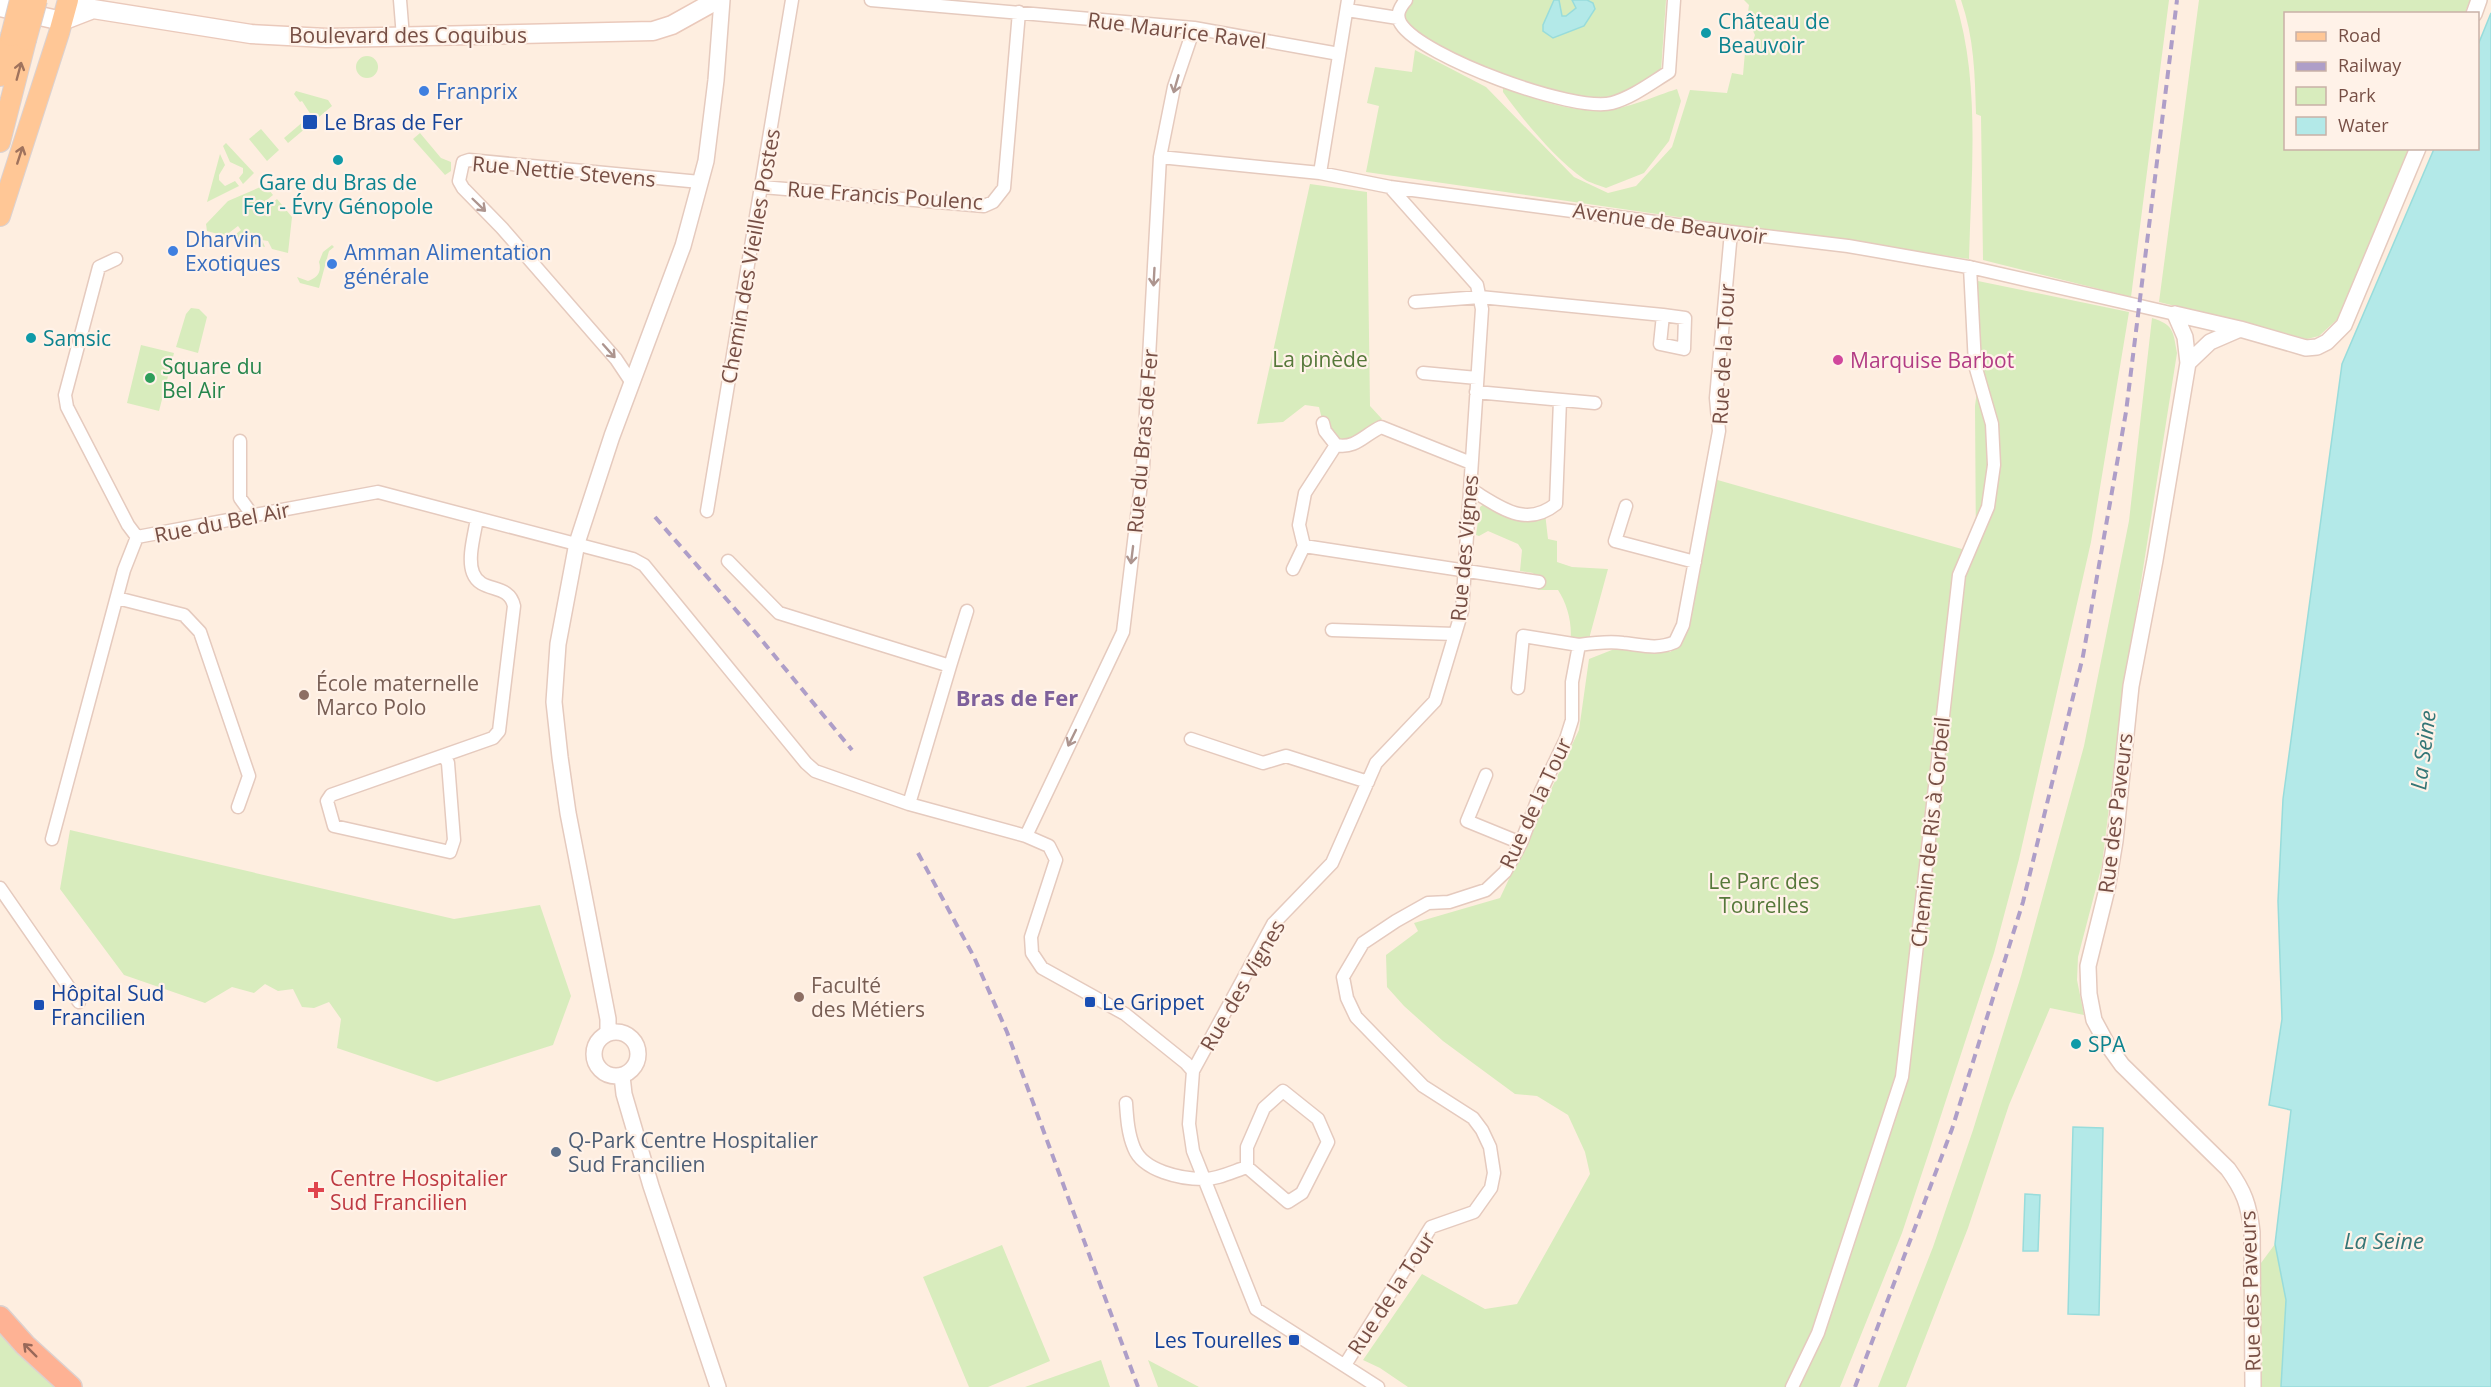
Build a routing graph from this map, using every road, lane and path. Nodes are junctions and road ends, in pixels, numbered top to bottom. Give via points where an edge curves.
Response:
1 (20, 0) edge
2 (37, 0) edge
3 (68, 0) edge
4 (74, 0) edge
5 (400, 0) edge
6 (719, 0) edge
7 (792, 0) edge
8 (870, 0) edge
9 (1406, 0) edge
10 (1674, 0) edge
11 (899, 2) edge
12 (1347, 5) edge
13 (0, 7) edge
14 (93, 9) junction
15 (1019, 12) junction
16 (1398, 18) junction
17 (62, 21) junction
18 (1194, 28) junction
19 (403, 37) junction
20 (19, 38) junction
21 (1340, 54) junction
22 (0, 76) edge
23 (0, 142) edge
24 (2417, 150) edge
25 (1160, 157) junction
26 (1320, 173) junction
27 (700, 182) junction
28 (762, 187) junction
29 (1390, 187) junction
30 (0, 216) edge
31 (1731, 232) junction
32 (116, 259) dead end
33 (1970, 267) junction
34 (1480, 297) junction
35 (1415, 303) dead end
36 (2175, 314) junction
37 (1663, 315) dead end
38 (2240, 329) junction
39 (2188, 363) junction
40 (1423, 373) dead end
41 (1477, 378) junction
42 (632, 384) junction
43 (1476, 392) junction
44 (1560, 400) junction
45 (1595, 403) dead end
46 (1323, 423) dead end
47 (240, 441) dead end
48 (1336, 445) junction
49 (1471, 464) junction
50 (1470, 489) junction
51 (1626, 506) dead end
52 (707, 511) dead end
53 (253, 516) junction
54 (477, 518) junction
55 (137, 537) junction
56 (577, 543) junction
57 (1304, 546) junction
58 (728, 561) dead end
59 (1695, 562) junction
60 (1293, 569) dead end
61 (1464, 572) junction
62 (1539, 582) dead end
63 (117, 598) junction
64 (967, 611) dead end
65 (1332, 630) dead end
66 (1455, 634) junction
67 (1579, 645) junction
68 (950, 666) junction
69 (1518, 688) dead end
70 (1191, 738) dead end
71 (444, 756) junction
72 (1486, 775) dead end
73 (1368, 782) junction
74 (909, 804) junction
75 (238, 807) dead end
76 (1026, 836) junction
77 (52, 838) dead end
78 (1521, 843) junction
79 (0, 888) edge
80 (79, 1002) dead end
81 (608, 1033) junction
82 (1193, 1071) junction
83 (622, 1076) junction
84 (1126, 1103) dead end
85 (1247, 1167) junction
86 (1204, 1180) junction
87 (0, 1317) edge
88 (1345, 1365) junction
89 (70, 1387) edge
90 (718, 1387) edge
91 (1378, 1387) edge
92 (1792, 1387) edge
93 (2253, 1387) edge

1 - 20 main road, bridge
2 - 20 main road, bridge
3 - 17 main road
4 - 14 main road, Boulevard des Coquibus
5 - 19 street
6 - 19 main road, Boulevard des Coquibus via 653,31
6 - 27 street via 712,115
7 - 28 street, Chemin des Vieilles Postes
8 - 11 street, Rue Maurice Ravel
9 - 16 street
10 - 16 street via 1669,72 1638,92 1611,103 1584,102 1493,78 1413,37
11 - 15 street, Rue Maurice Ravel
12 - 16 street
12 - 21 street
13 - 17 main road
14 - 17 main road
14 - 19 main road, Boulevard des Coquibus via 251,34
15 - 18 street, Rue Maurice Ravel
15 - 28 street, Rue Francis Poulenc via 1004,188 993,202 984,206
30 -> 17 main road
18 - 21 street, Rue Maurice Ravel
18 -> 25 street, Rue du Bras de Fer via 1174,87
20 - 22 main road
23 -> 20 main road
21 - 26 street
24 - 38 street via 2344,325 2327,342 2306,348
25 - 26 street, Avenue de Beauvoir
25 -> 76 street, Rue du Bras de Fer via 1143,467 1123,632
26 - 29 street, Avenue de Beauvoir
27 - 42 street via 680,255
27 -> 42 street, Rue Nettie Stevens via 463,162 459,181 463,189 616,359
28 - 52 street, Chemin des Vieilles Postes
29 - 31 street, Avenue de Beauvoir
29 - 34 street, Rue des Vignes via 1477,285
31 - 33 street, Avenue de Beauvoir via 1848,246
31 - 59 street, Rue de la Tour via 1716,398 1719,431
32 - 55 street via 99,267 65,395 67,408
33 - 36 street, Avenue de Beauvoir
33 - 92 street, Chemin de Ris à Corbeil via 1975,365 1992,424 1994,465 1988,507 1959,575 1902,1077 1818,1333
34 - 35 street
34 - 37 street
34 - 41 street, Rue des Vignes
36 - 38 street
36 - 39 street, Rue des Paveurs via 2185,337
38 - 39 street via 2210,342
39 - 93 street, Rue des Paveurs via 2131,686 2115,841 2088,966 2089,994 2094,1020 2122,1065 2241,1186 2250,1208 2252,1232
40 - 41 street
41 - 43 street, Rue des Vignes
42 - 56 street
43 - 44 street
43 - 49 street, Rue des Vignes
44 - 45 street
44 - 50 street via 1556,504 1545,513 1528,517
46 - 48 street
47 - 53 street via 240,498
48 - 49 street via 1359,443 1381,427
48 - 57 street via 1305,493 1299,525
49 - 50 street, Rue des Vignes
50 - 61 street, Rue des Vignes
51 - 59 street via 1615,541
53 - 54 street, Rue du Bel Air via 378,492
53 - 55 street, Rue du Bel Air
54 - 56 street, Rue du Bel Air
54 - 71 street via 472,572 490,587 507,592 514,606 498,731 493,738
55 - 63 street, Rue du Bel Air
56 - 74 street, Rue du Bel Air via 633,559 644,566 816,771
56 - 81 street via 558,644 555,702 568,813
57 - 60 street
57 - 61 street
58 - 68 street via 779,613
59 - 67 street, Rue de la Tour via 1683,625 1675,642 1664,647 1598,642
61 - 62 street
61 - 66 street, Rue des Vignes via 1462,611
63 - 75 street via 184,615 200,632 249,776
63 - 77 street, Rue du Bel Air
64 - 68 street
65 - 66 street
66 - 73 street, Rue des Vignes via 1435,701 1376,763
67 - 69 street via 1523,636
67 - 78 street, Rue de la Tour via 1572,682 1572,720
68 - 74 street
70 - 73 street via 1263,763 1286,756
71 - 71 street via 331,795 327,801 334,826 450,852 454,840 448,763
72 - 78 street via 1467,821
73 - 82 street, Rue des Vignes via 1332,863 1273,924
74 - 76 street, Rue du Bel Air
76 - 82 street, Rue du Bel Air via 1049,846 1056,860 1031,937 1032,953 1042,968 1125,1014
78 - 88 street, Rue de la Tour via 1505,872 1486,890 1449,902 1428,903 1396,921 1363,943 1343,977 1356,1017 1423,1086 1473,1118 1490,1147 1494,1173 1491,1188 1474,1212 1431,1227
79 - 80 street
81 - 83 street via 594,1047 594,1060 602,1072
81 - 83 street via 626,1034 636,1045 638,1060
82 - 86 street via 1189,1124 1193,1151
83 - 90 street via 651,1186
84 - 86 street via 1134,1150 1149,1165 1166,1173
85 - 85 street via 1288,1202 1302,1193 1328,1142 1318,1119 1283,1091 1264,1107 1247,1147
85 - 86 street
86 - 88 street via 1256,1309
89 -> 87 highway
88 - 91 street

